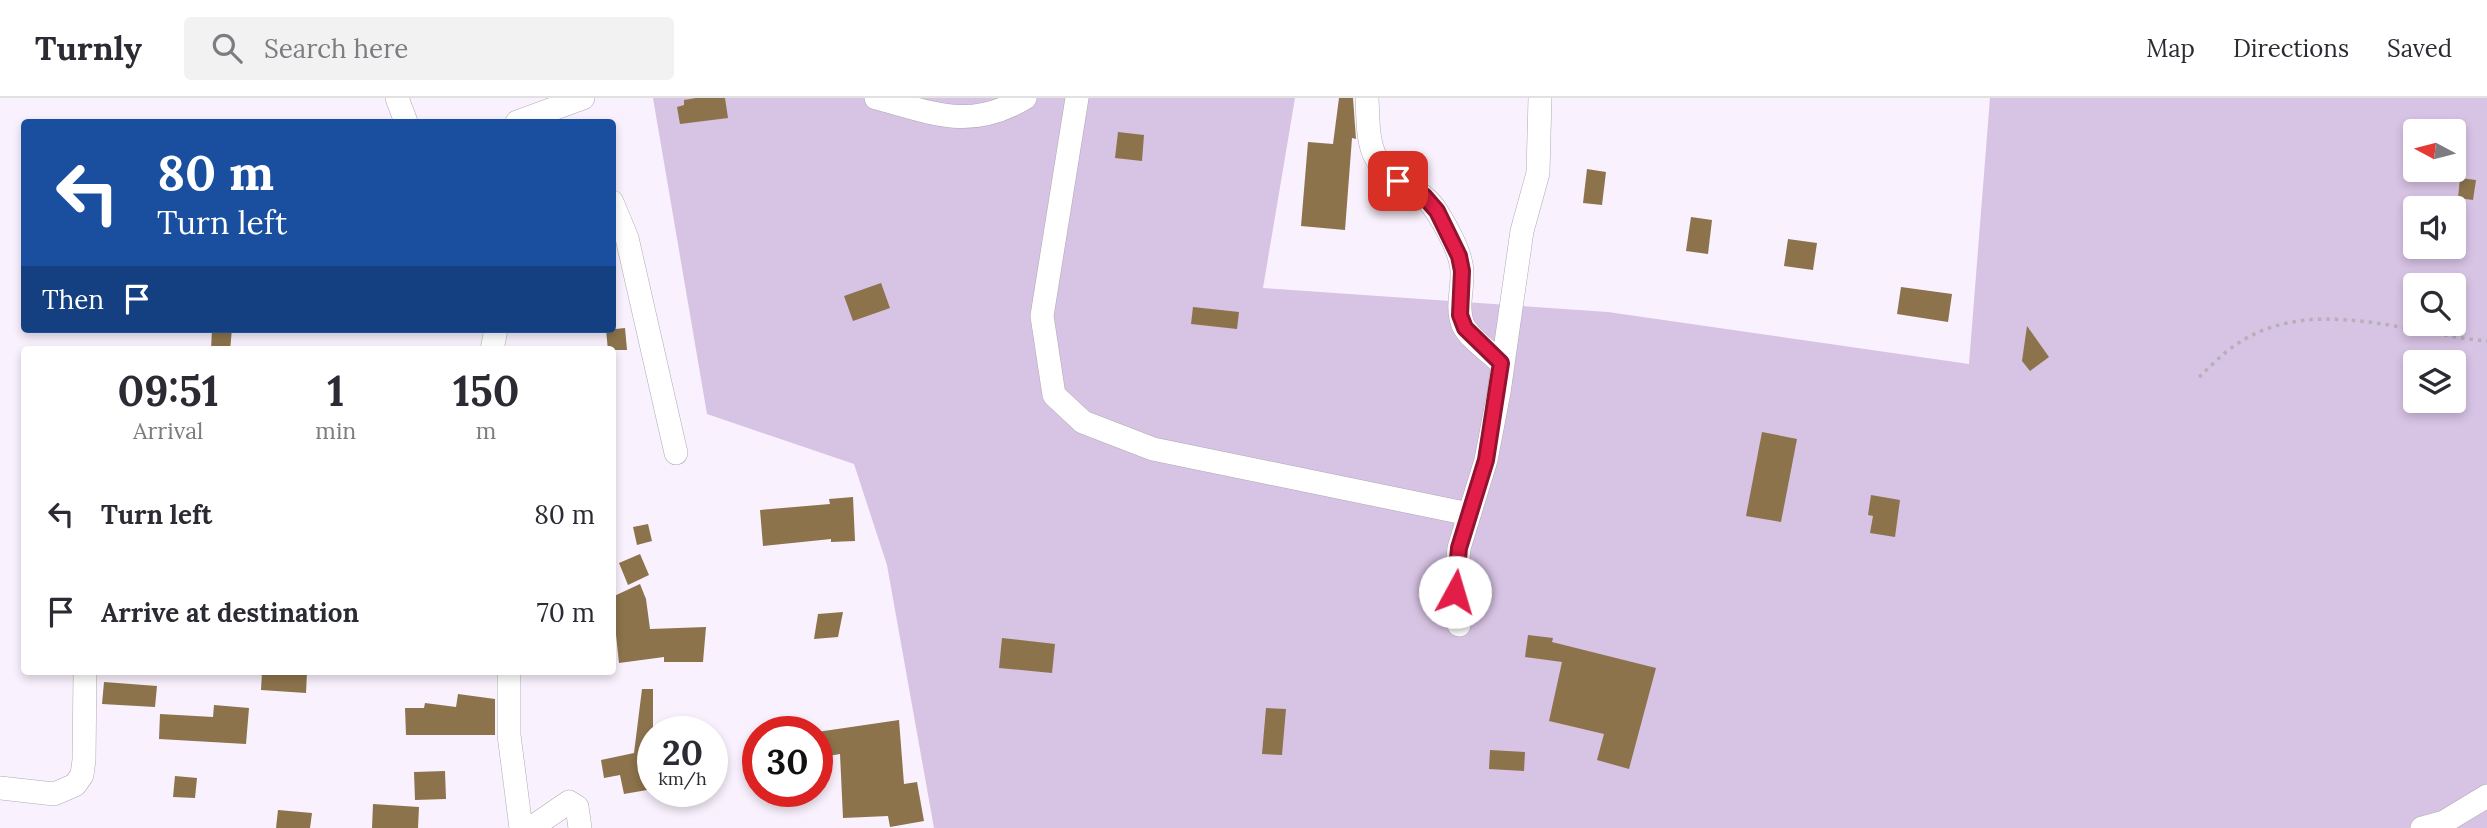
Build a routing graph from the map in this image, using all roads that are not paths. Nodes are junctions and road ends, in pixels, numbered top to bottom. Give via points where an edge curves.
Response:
1 (397, 98) edge
2 (583, 98) edge
3 (876, 98) edge
4 (1025, 98) edge
5 (1077, 98) edge
6 (1367, 98) edge
7 (1540, 98) edge
8 (405, 119) edge
9 (525, 119) edge
10 (616, 212) edge
11 (1501, 363) junction
12 (677, 453) dead end
13 (1469, 513) junction
14 (1459, 625) dead end
15 (85, 675) edge
16 (509, 675) edge
17 (0, 788) edge
18 (2487, 796) edge
19 (521, 828) edge
20 (531, 828) edge
21 (580, 828) edge
22 (2422, 828) edge

1 - 8 street
2 - 9 street
3 - 4 street via 924,112 978,118 999,113
5 - 13 street via 1042,316 1054,395 1083,422 1153,449
6 - 11 street via 1370,146 1376,161 1384,174 1424,196 1437,211 1459,256 1460,315 1465,328
7 - 11 street via 1538,173 1521,231
10 - 12 street via 627,238
11 - 13 street via 1486,460
13 - 14 street via 1459,548 1455,592
15 - 17 street via 82,775 75,785 54,794
16 - 19 street via 509,735
18 - 22 street via 2444,822
20 - 21 street via 569,802 577,807

